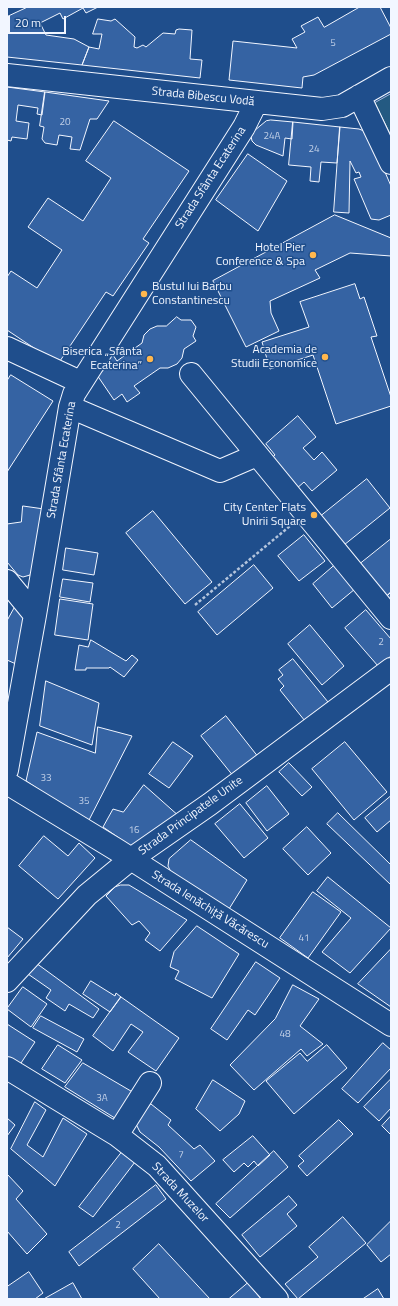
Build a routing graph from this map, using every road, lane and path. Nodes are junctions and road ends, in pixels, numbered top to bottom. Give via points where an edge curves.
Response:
1 (7, 75) edge
2 (391, 78) edge
3 (360, 96) junction
4 (256, 103) junction
5 (391, 163) edge
6 (7, 348) edge
7 (191, 374) dead end
8 (80, 382) junction
9 (70, 407) junction
10 (257, 455) junction
11 (305, 513) junction
12 (7, 581) edge
13 (195, 605) dead end
14 (35, 615) junction
15 (391, 618) edge
16 (391, 669) edge
17 (7, 770) edge
18 (7, 783) edge
19 (131, 859) junction
20 (7, 980) edge
21 (391, 1025) edge
22 (7, 1068) edge
23 (150, 1083) dead end
24 (117, 1135) junction
25 (277, 1299) edge

1 - 4 street, Strada Bibescu Vodă
2 - 3 street, Strada Bibescu Vodă
3 - 4 street, Strada Bibescu Vodă via 342,106 328,109
3 - 5 street
4 - 8 street, Strada Sfânta Ecaterina via 244,127
6 - 8 street
7 - 10 street
8 - 9 street, Strada Sfânta Ecaterina
9 - 10 street via 220,471
9 - 14 street, Strada Sfânta Ecaterina
10 - 11 street
11 - 13 path
11 - 15 street
12 - 14 street
14 - 17 street, Strada Sfânta Ecaterina
16 - 19 street, Strada Principatele Unite via 210,804
18 - 19 street, Strada Ienăchiță Văcărescu
19 - 20 street, Strada Principatele Unite via 87,895
19 - 21 street, Strada Ienăchiță Văcărescu
22 - 24 street, Strada Muzelor
23 - 24 street
24 - 25 street, Strada Muzelor via 157,1166

